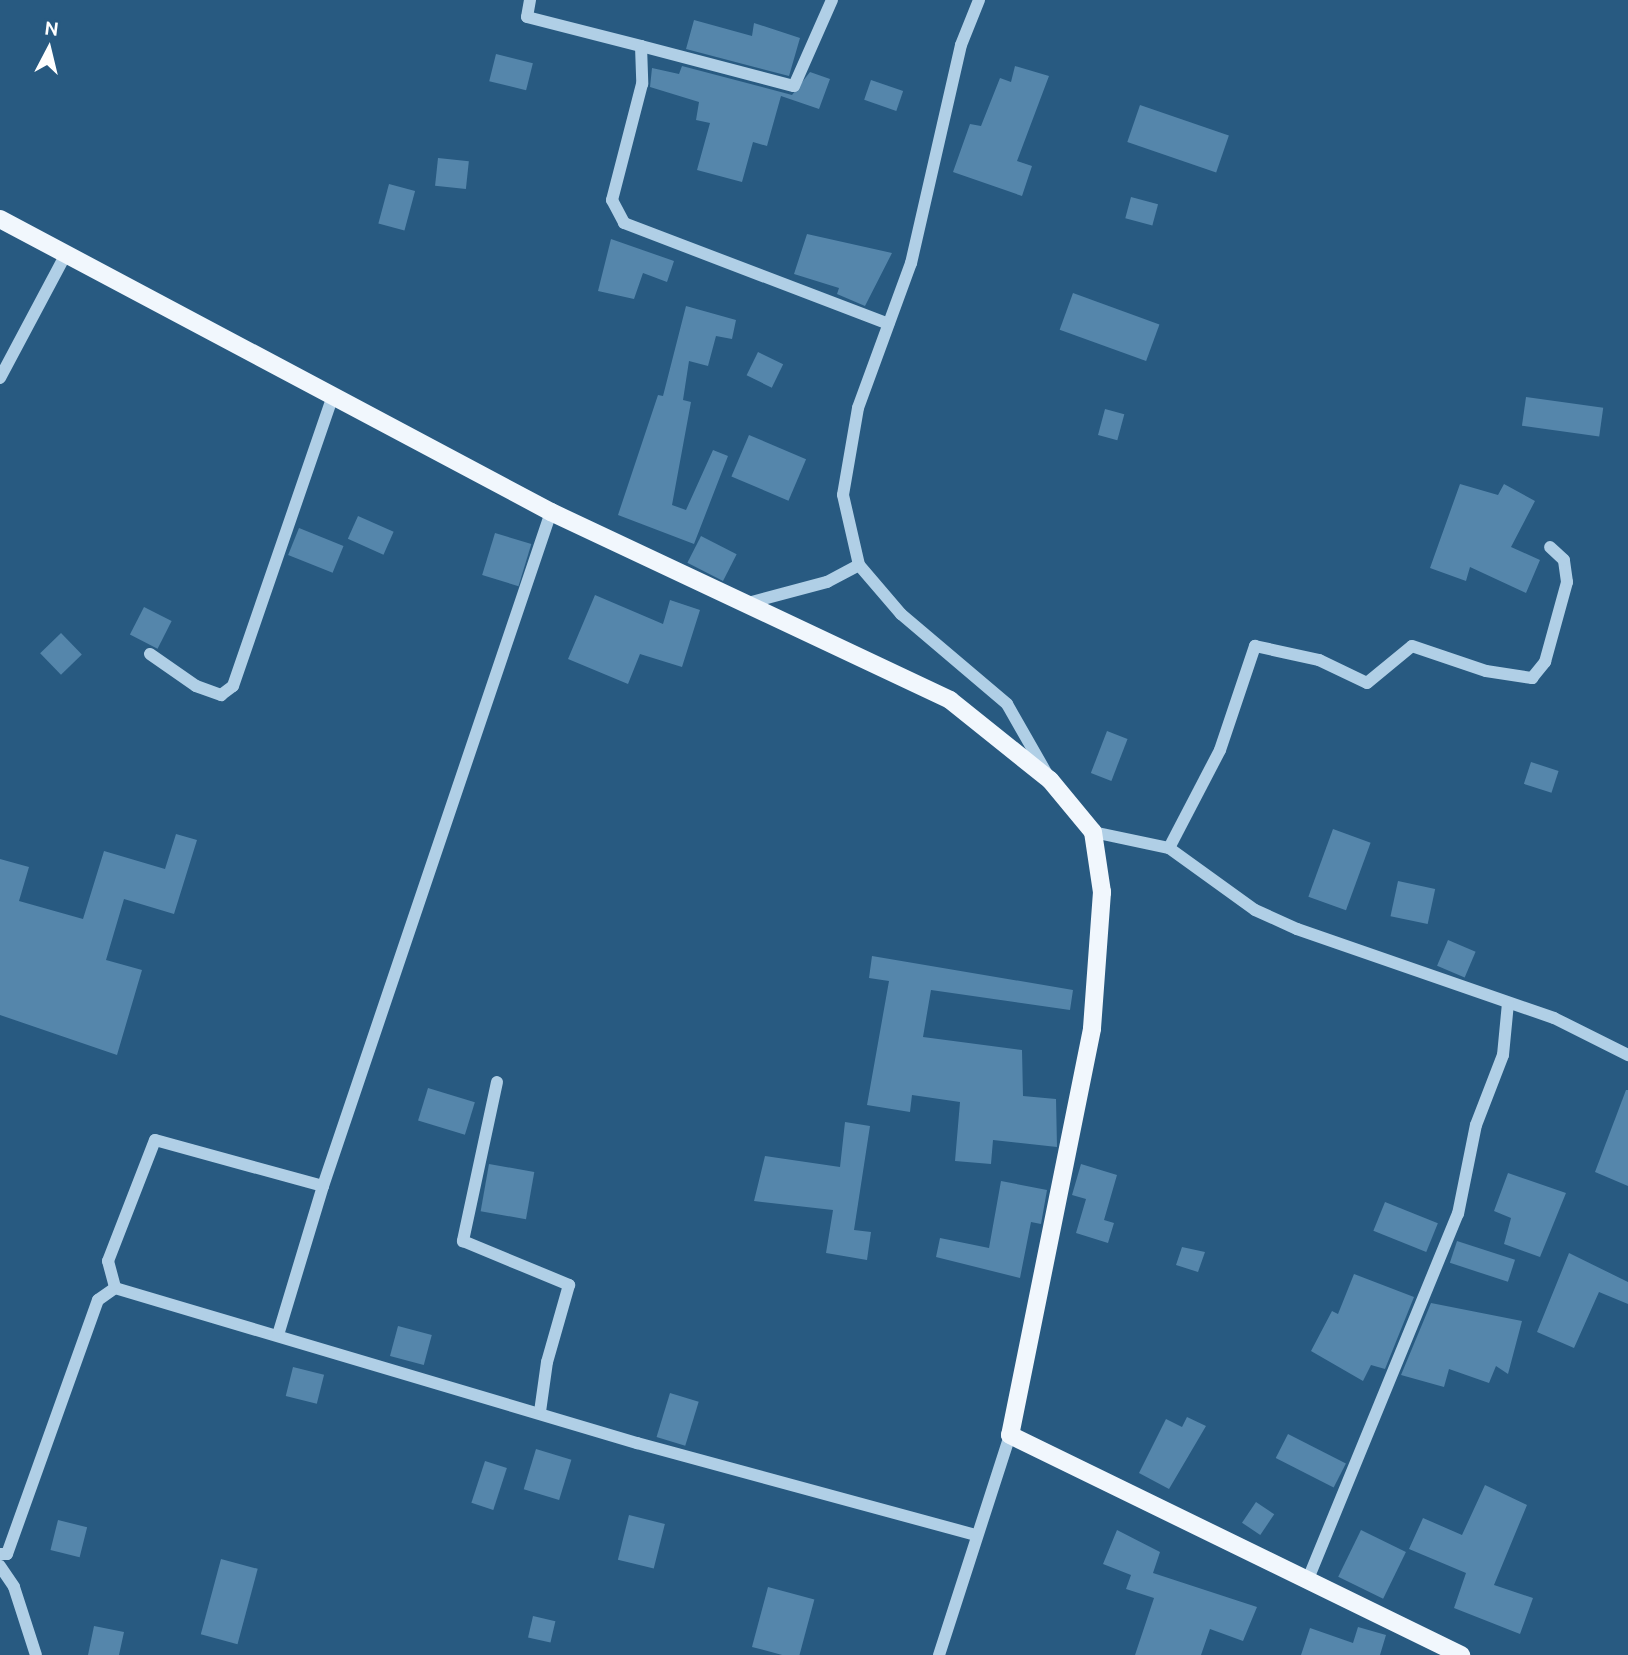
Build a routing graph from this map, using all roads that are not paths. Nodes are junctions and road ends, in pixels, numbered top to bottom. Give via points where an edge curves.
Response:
1 (530, 0) edge
2 (832, 0) edge
3 (979, 0) edge
4 (641, 46) junction
5 (0, 219) edge
6 (66, 254) junction
7 (888, 324) junction
8 (0, 378) edge
9 (332, 396) junction
10 (551, 512) junction
11 (1550, 547) dead end
12 (859, 565) junction
13 (748, 603) junction
14 (150, 654) dead end
15 (1051, 780) junction
16 (1093, 832) junction
17 (1169, 848) junction
18 (1508, 1003) junction
19 (1628, 1055) edge
20 (496, 1082) dead end
21 (323, 1186) junction
22 (115, 1288) junction
23 (278, 1335) junction
24 (540, 1412) junction
25 (1010, 1435) junction
26 (973, 1534) junction
27 (0, 1554) edge
28 (0, 1566) edge
29 (1308, 1579) junction
30 (36, 1655) edge
31 (939, 1655) edge
32 (1461, 1655) edge

1 - 4 street via 527,17
2 - 4 street via 794,86
3 - 7 street via 961,45 911,263
4 - 7 street via 642,84 612,200 624,223
5 - 6 main road
6 - 8 street
6 - 9 main road
7 - 12 street via 858,408 843,495
9 - 10 main road
9 - 14 street via 233,686 221,695
10 - 13 main road
10 - 21 street
11 - 17 street via 1564,561 1567,582 1545,662 1532,678 1486,671 1412,646 1367,683 1319,660 1263,642 1255,646 1220,750
12 - 13 street via 827,582
12 - 15 street via 901,614 1007,704
13 - 15 main road via 950,700
15 - 16 main road
16 - 17 street
16 - 25 main road via 1101,892 1092,1029
17 - 18 street via 1276,919
18 - 19 street via 1554,1018
18 - 29 street via 1503,1055 1476,1125 1458,1214
20 - 24 street via 463,1241 569,1284 547,1362
21 - 22 street via 155,1140 108,1261
21 - 23 street
22 - 23 street
22 - 27 street via 98,1300 7,1554
23 - 24 street
24 - 26 street
25 - 26 street
25 - 29 main road
26 - 31 street
28 - 30 street via 15,1587
29 - 32 main road

